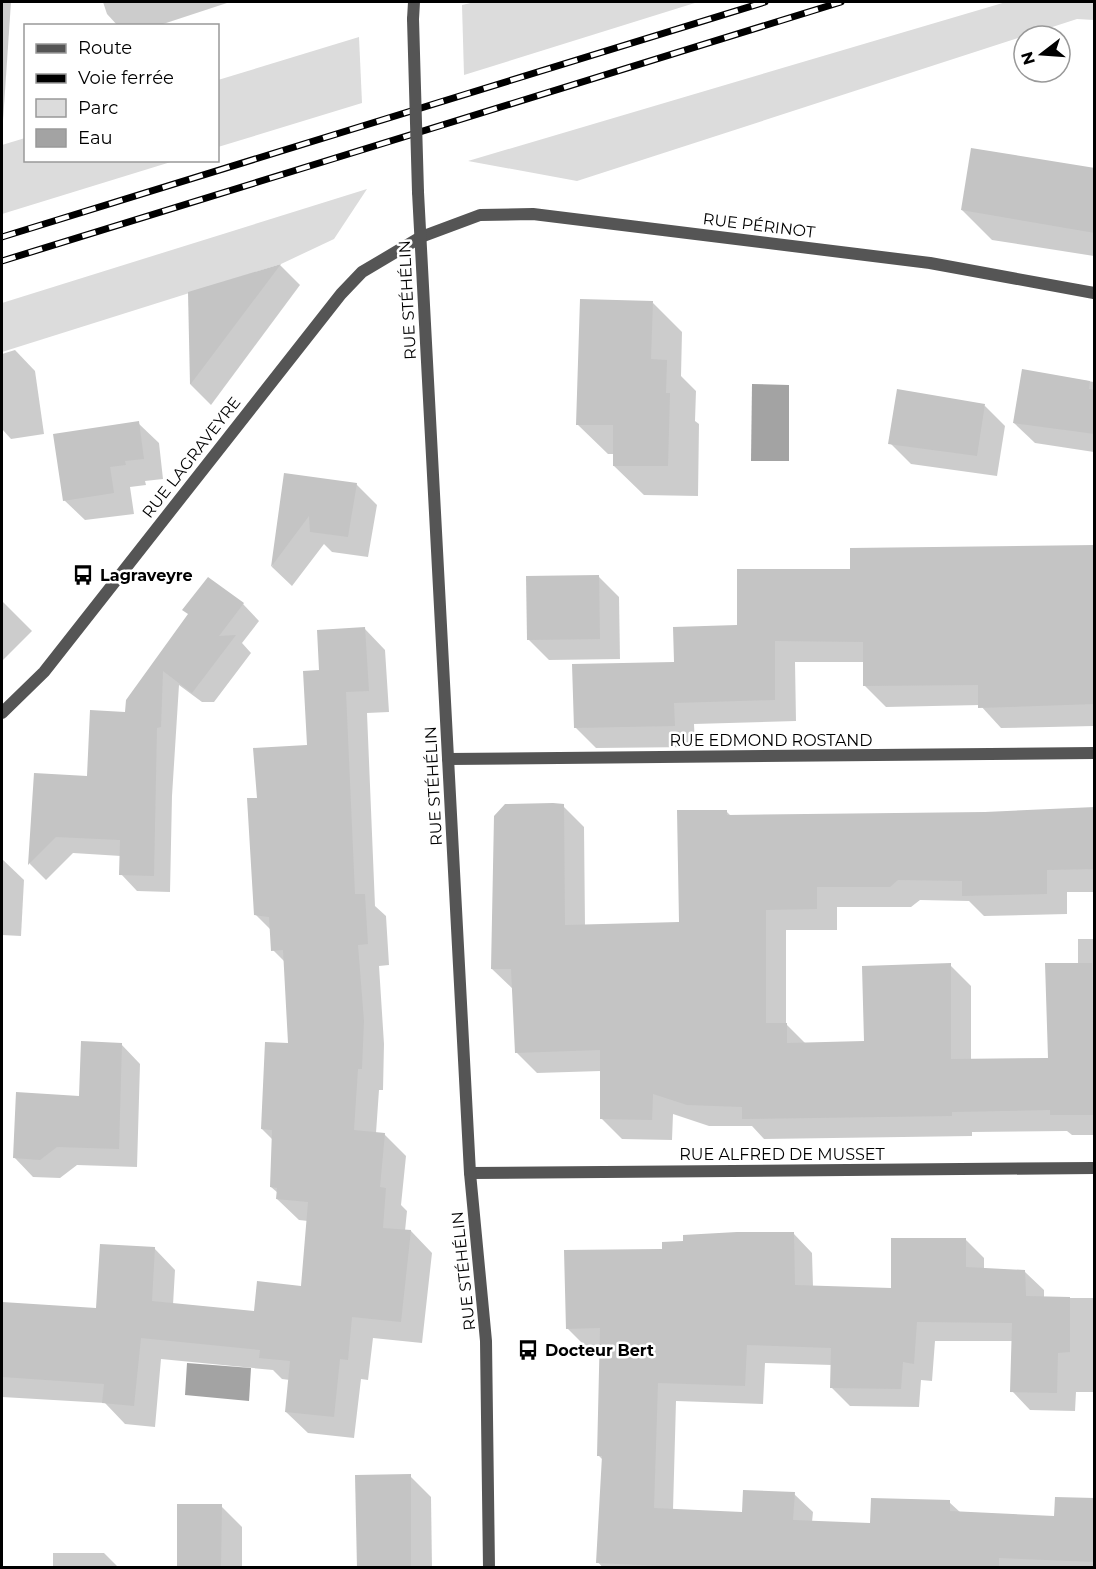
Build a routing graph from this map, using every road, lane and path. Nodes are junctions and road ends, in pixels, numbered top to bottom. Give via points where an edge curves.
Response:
1 (414, 2) edge
2 (421, 237) junction
3 (1095, 293) edge
4 (2, 713) edge
5 (1095, 753) edge
6 (448, 759) junction
7 (1095, 1168) edge
8 (470, 1173) junction
9 (489, 1568) edge

1 - 2 street, RUE STÉHÉLIN, bridge
2 - 3 street, RUE PÉRINOT via 480,215 533,214 930,263
2 - 4 street, RUE LAGRAVEYRE via 362,272 341,294 44,672
2 - 6 street, RUE STÉHÉLIN
5 - 6 street, RUE EDMOND ROSTAND
6 - 8 street, RUE STÉHÉLIN
7 - 8 street, RUE ALFRED DE MUSSET
8 - 9 street, RUE STÉHÉLIN via 486,1341

